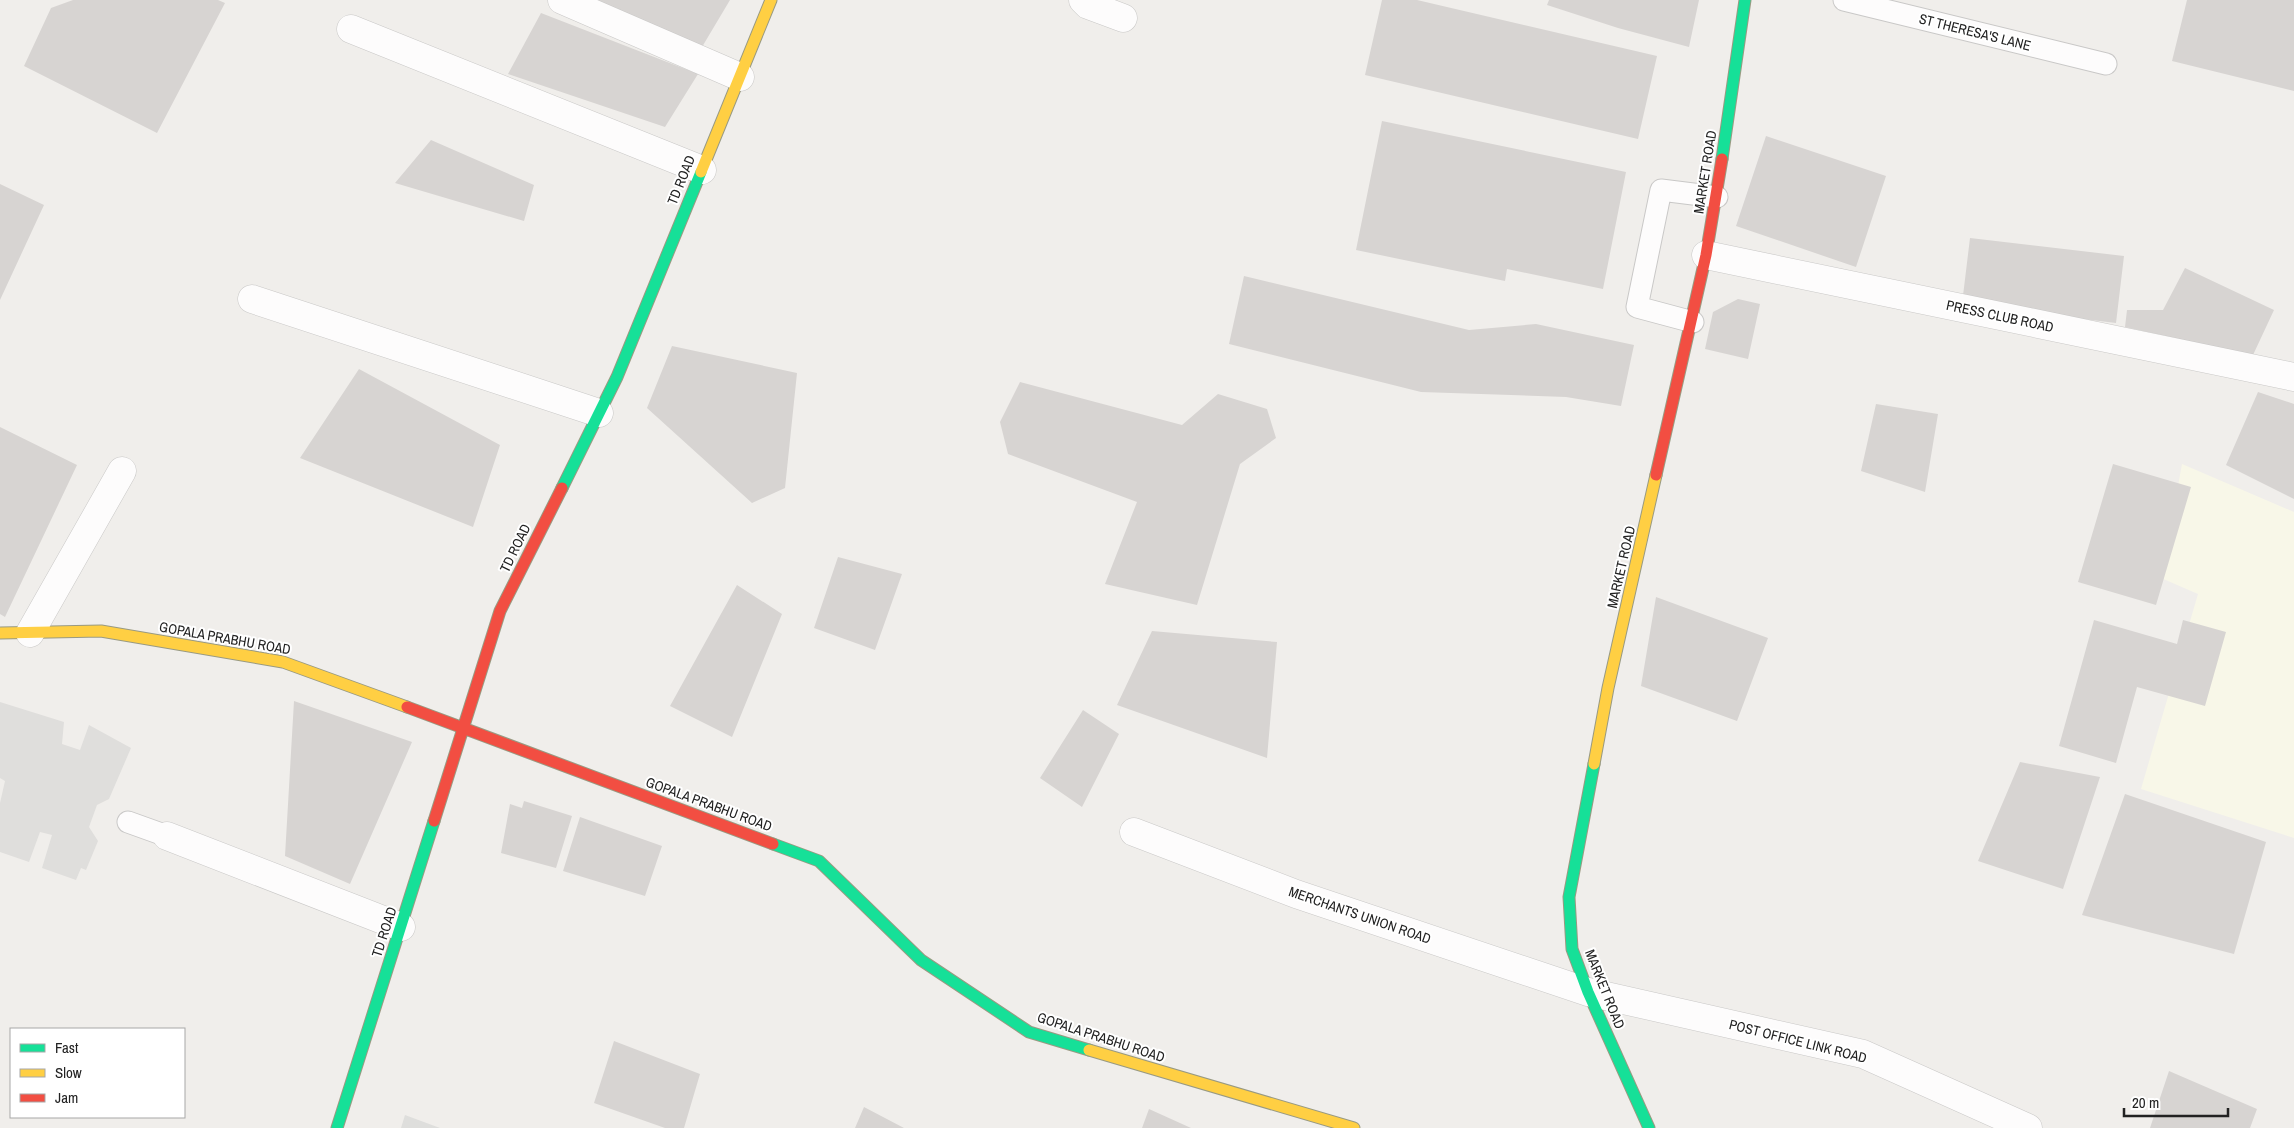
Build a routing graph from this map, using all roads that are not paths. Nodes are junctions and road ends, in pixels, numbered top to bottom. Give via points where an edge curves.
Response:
1 (562, 0) edge
2 (771, 0) edge
3 (1083, 0) edge
4 (1745, 0) edge
5 (1844, 0) edge
6 (1123, 18) dead end
7 (350, 29) dead end
8 (2106, 64) dead end
9 (740, 77) junction
10 (702, 170) junction
11 (1717, 197) junction
12 (1706, 255) junction
13 (252, 299) dead end
14 (1693, 322) junction
15 (2294, 377) edge
16 (599, 413) junction
17 (122, 471) dead end
18 (30, 633) junction
19 (0, 634) edge
20 (464, 728) junction
21 (128, 822) dead end
22 (1134, 832) dead end
23 (167, 836) joint
24 (401, 927) junction
25 (1588, 992) junction
26 (337, 1128) edge
27 (1354, 1128) edge
28 (1649, 1128) edge
29 (2028, 1128) edge

1 - 9 street
2 - 9 street, TD ROAD
3 - 6 street via 1088,5
4 - 11 street, MARKET ROAD
5 - 8 lane, ST THERESA'S LANE
7 - 10 street
9 - 10 street, TD ROAD
10 - 16 street, TD ROAD via 617,378
11 - 12 street, MARKET ROAD
11 - 14 lane via 1661,190 1636,307
12 - 14 street, MARKET ROAD
12 - 15 street, PRESS CLUB ROAD
13 - 16 street
14 - 25 street, MARKET ROAD via 1608,688 1569,897 1572,949
16 - 20 street, TD ROAD via 500,611
17 - 18 street
18 - 19 street, GOPALA PRABHU ROAD
18 - 20 street, GOPALA PRABHU ROAD via 101,631 283,662
20 - 24 street, TD ROAD
20 - 27 street, GOPALA PRABHU ROAD via 819,861 921,960 1029,1032
21 - 23 lane
22 - 25 street, MERCHANTS UNION ROAD via 1296,894
23 - 24 street
24 - 26 street, TD ROAD
25 - 28 street, MARKET ROAD
25 - 29 street, POST OFFICE LINK ROAD via 1863,1054

